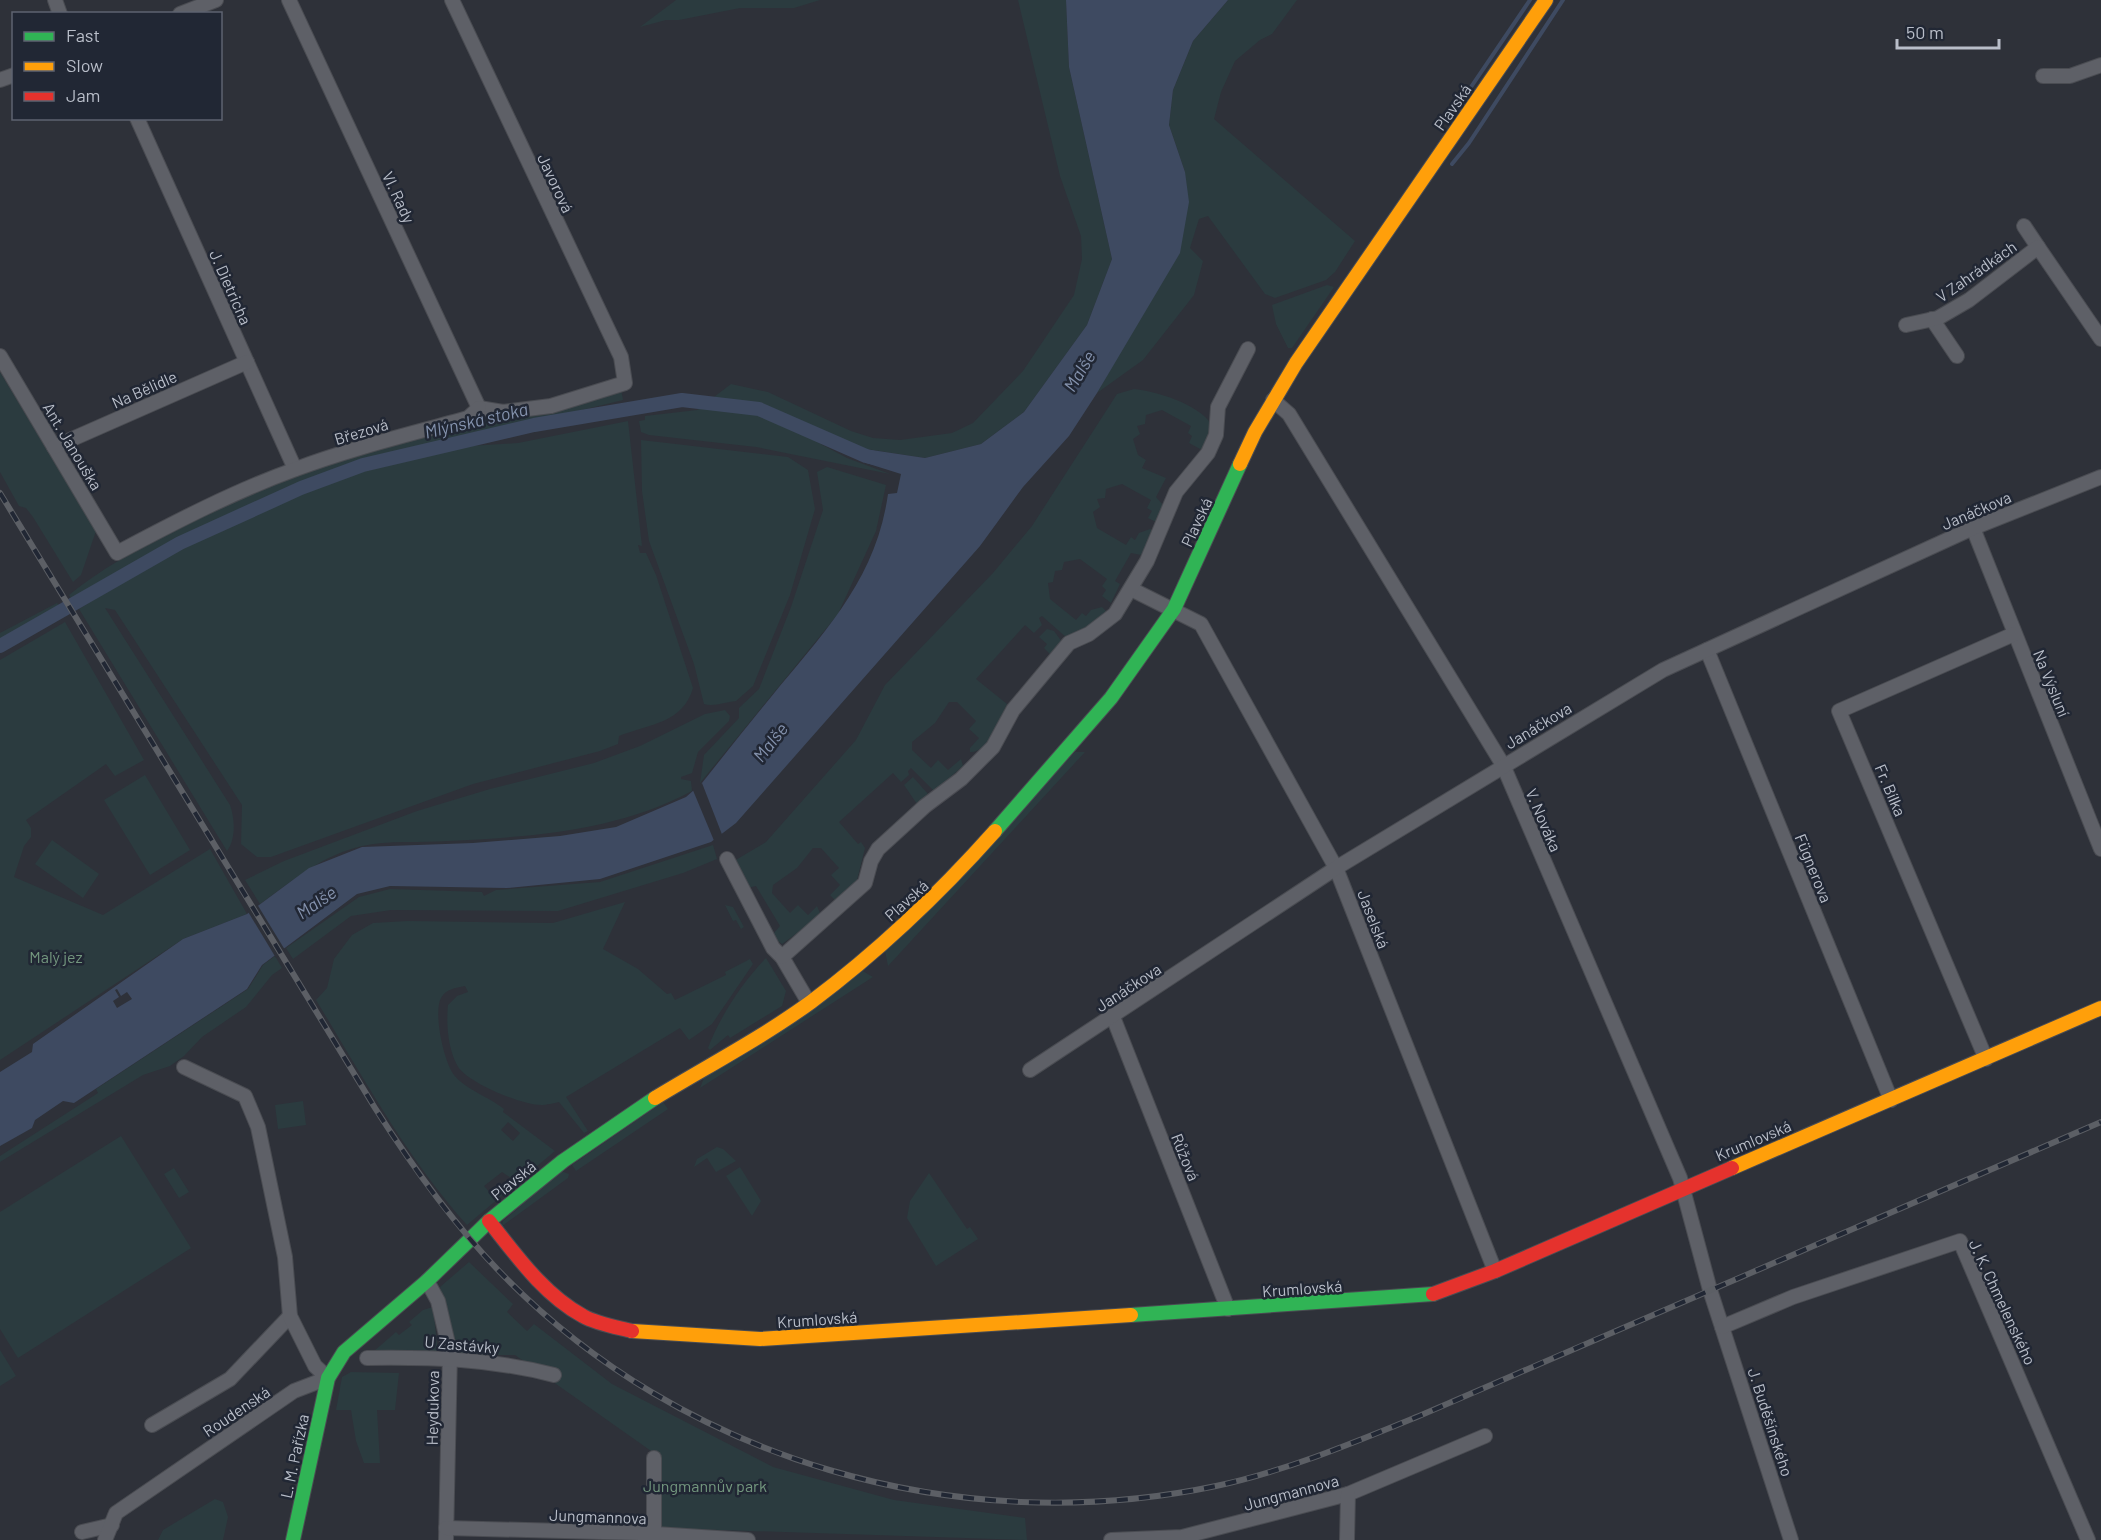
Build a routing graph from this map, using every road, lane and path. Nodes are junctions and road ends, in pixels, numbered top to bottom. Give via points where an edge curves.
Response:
1 (216, 0) edge
2 (289, 0) edge
3 (452, 0) edge
4 (1546, 0) edge
5 (185, 12) edge
6 (2101, 66) edge
7 (2043, 76) dead end
8 (138, 120) edge
9 (2024, 226) dead end
10 (2038, 247) junction
11 (1932, 319) junction
12 (1906, 325) dead end
13 (2101, 339) edge
14 (1248, 349) dead end
15 (0, 356) edge
16 (1957, 356) dead end
17 (247, 362) junction
18 (1273, 400) junction
19 (479, 408) junction
20 (54, 447) junction
21 (295, 469) junction
22 (2101, 477) edge
23 (1973, 528) junction
24 (117, 553) joint
25 (1131, 589) junction
26 (1174, 609) junction
27 (2014, 634) junction
28 (1707, 650) junction
29 (1503, 765) junction
30 (2101, 849) edge
31 (727, 860) dead end
32 (1336, 868) junction
33 (777, 952) junction
34 (809, 1003) junction
35 (2101, 1008) edge
36 (1113, 1017) junction
37 (1986, 1059) junction
38 (184, 1067) dead end
39 (1030, 1070) dead end
40 (1891, 1100) junction
41 (1684, 1188) junction
42 (489, 1221) junction
43 (1495, 1271) junction
44 (427, 1281) junction
45 (1710, 1290) joint
46 (1228, 1309) junction
47 (290, 1316) junction
48 (1720, 1320) junction
49 (367, 1358) dead end
50 (449, 1360) junction
51 (554, 1375) dead end
52 (328, 1378) junction
53 (152, 1425) dead end
54 (1485, 1436) dead end
55 (654, 1458) dead end
56 (1348, 1494) junction
57 (114, 1519) junction
58 (82, 1532) dead end
59 (446, 1534) edge
60 (653, 1537) edge
61 (1182, 1538) edge
62 (105, 1540) edge
63 (116, 1540) edge
64 (293, 1540) edge
65 (748, 1540) edge
66 (1111, 1540) edge
67 (1347, 1540) edge
68 (1791, 1540) edge
69 (2088, 1540) edge

1 - 5 street
2 - 19 street, Vl. Rady
3 - 19 street, Javorová via 621,357 624,382 551,406 503,412
4 - 18 street, Plavská
6 - 7 street via 2070,76
8 - 17 street, J. Dietricha
9 - 10 street, V Zahrádkách
10 - 11 street, V Zahrádkách via 1969,300
10 - 13 street, V Zahrádkách
11 - 12 street, V Zahrádkách
11 - 16 street, V Zahrádkách
14 - 25 street, Plavská via 1218,407 1216,435 1208,453 1176,492 1162,530
15 - 20 street, Ant. Janouška
17 - 20 street, Na Bělidle
17 - 21 street, J. Dietricha
18 - 26 street, Plavská
18 - 29 street, V. Nováka via 1289,414
19 - 21 street, Březová via 468,418
20 - 24 street, Ant. Janouška
21 - 24 street, Březová via 172,523
22 - 23 street, Janáčkova
23 - 27 street, Na Výsluní
23 - 28 street, Janáčkova
25 - 26 street, Jaselská
25 - 33 street, Plavská via 1115,614 1089,634 1069,643 1013,710 993,747 878,849 865,883
26 - 32 street, Jaselská via 1201,624
26 - 34 street, Plavská via 1080,736 946,886 870,955
27 - 30 street, Na Výsluní
27 - 37 street, Fr. Bílka via 1839,711
28 - 29 street, Janáčkova via 1663,670
28 - 40 street, Fügnerova
29 - 32 street, Janáčkova
29 - 41 street, V. Nováka
31 - 33 street
32 - 36 street, Janáčkova
32 - 43 street, Jaselská
33 - 34 street
34 - 42 street, Plavská via 583,1146
35 - 37 street, Krumlovská
36 - 39 street, Janáčkova
36 - 46 street, Růžová
37 - 40 street, Krumlovská
38 - 47 street via 245,1096 258,1127 285,1257
40 - 41 street, Krumlovská
41 - 43 street, Krumlovská
41 - 45 street, V. Nováka
42 - 44 street, Plavská
42 - 46 street, Krumlovská via 530,1272 567,1306 604,1324 641,1333 760,1339
43 - 46 street, Krumlovská via 1428,1296
44 - 50 street, Heydukova via 438,1301
44 - 52 street, Plavská via 344,1352
45 - 48 street, J. Buděšínského
47 - 52 street via 315,1366
47 - 53 street, Roudenská via 231,1379
48 - 68 street, J. Buděšínského
48 - 69 street, J. K. Chmelenského via 1960,1240
49 - 50 street, U Zastávky
50 - 51 street, U Zastávky via 517,1365
50 - 59 street, Heydukova
52 - 57 street, Roudenská via 294,1391
52 - 64 street, L. M. Pařízka
54 - 56 street, Jungmannova via 1473,1445
55 - 60 street
56 - 61 street, Jungmannova
56 - 67 street
57 - 58 street, Roudenská
57 - 62 street
57 - 63 street
59 - 60 street, Jungmannova
60 - 65 street, Jungmannova
61 - 66 street, Jungmannova

